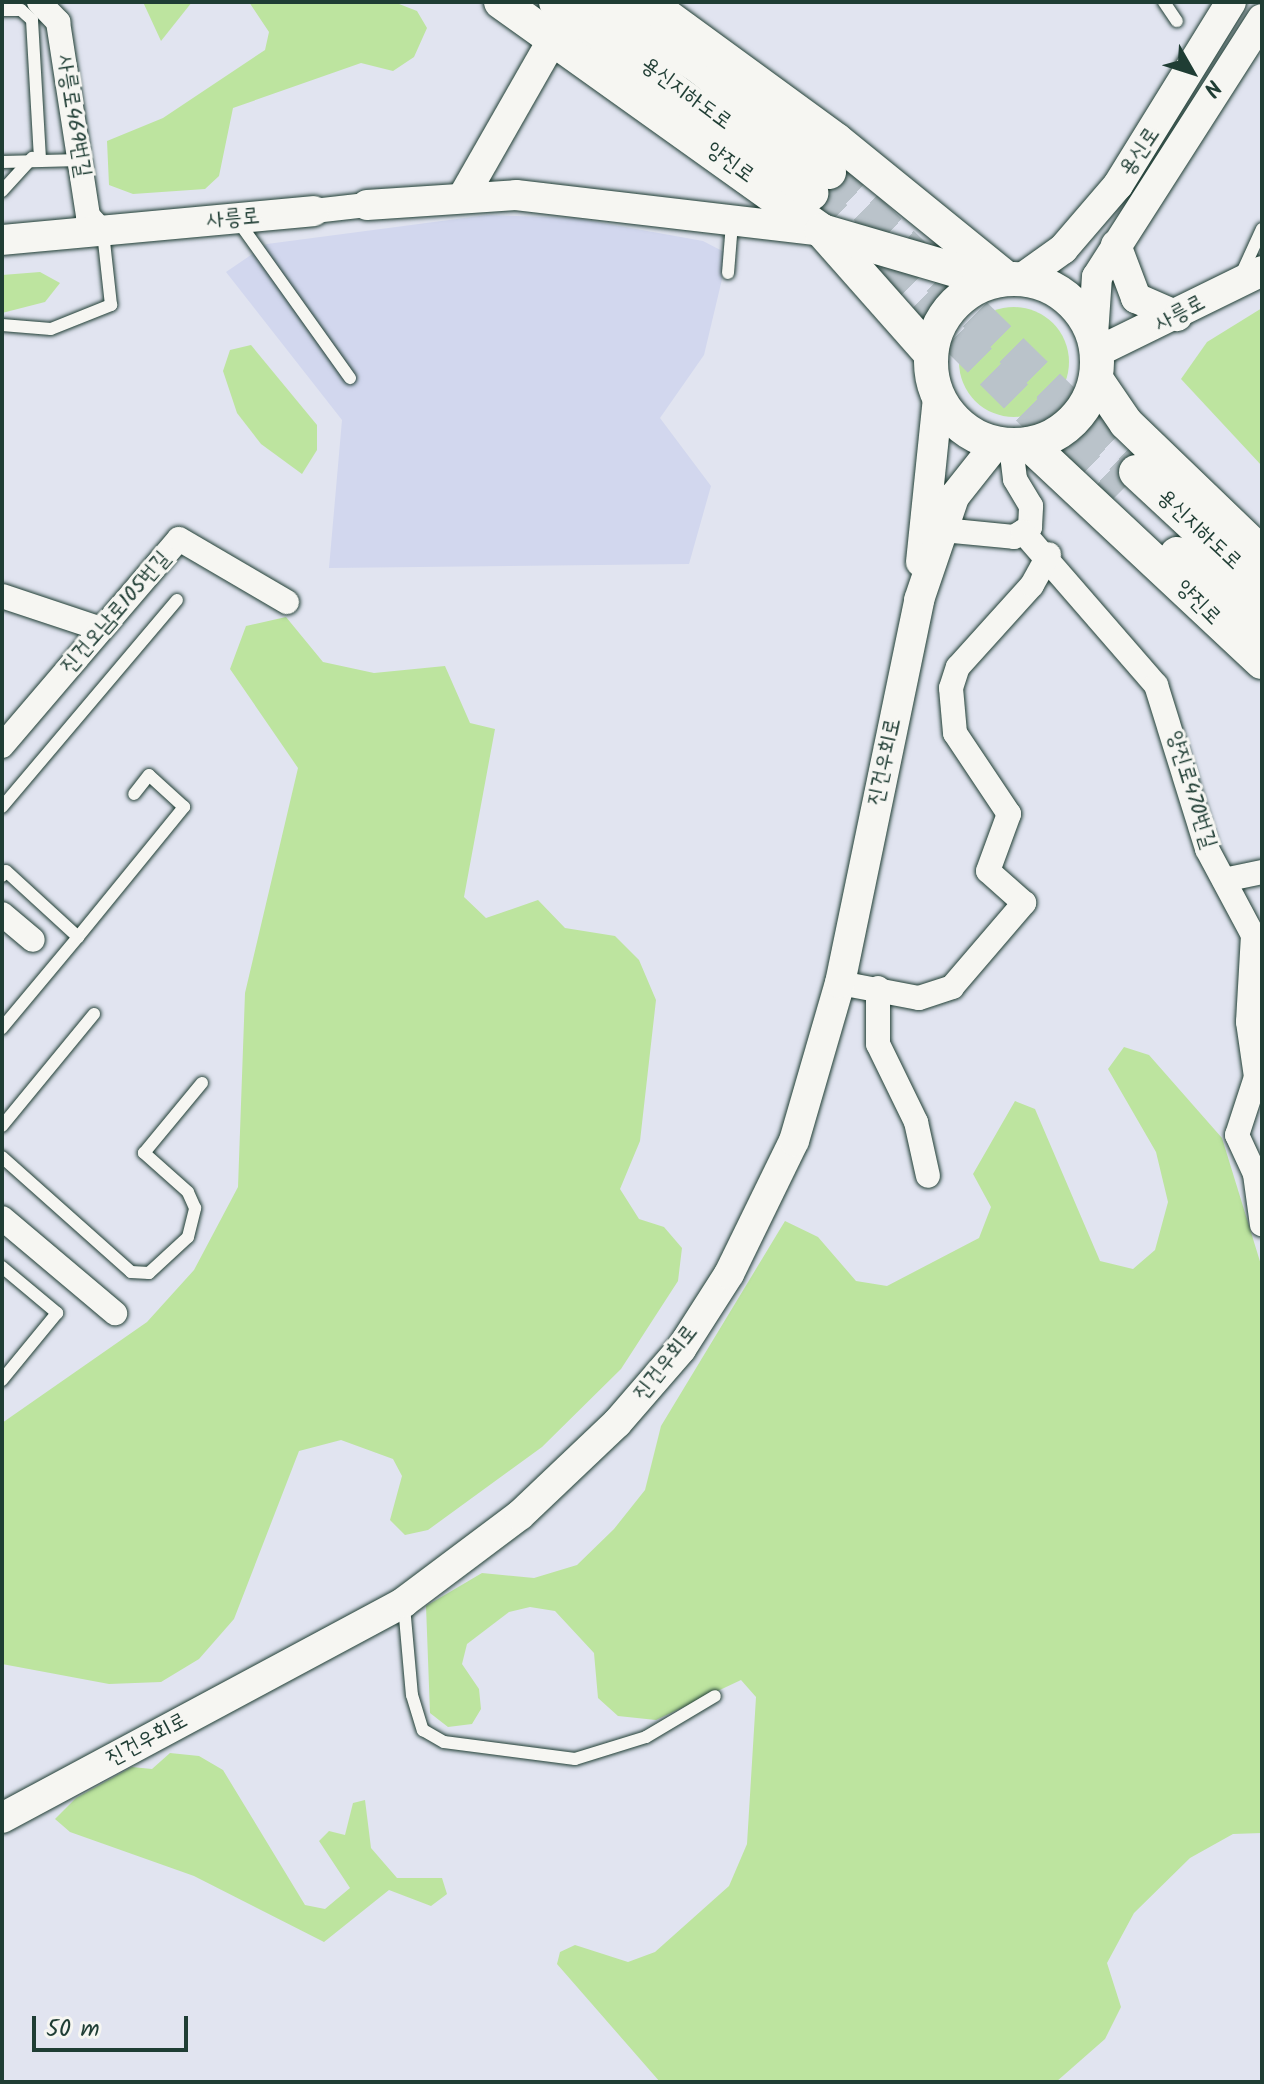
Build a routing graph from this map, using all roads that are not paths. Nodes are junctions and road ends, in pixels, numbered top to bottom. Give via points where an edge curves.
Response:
1 (39, 2) edge
2 (501, 2) edge
3 (556, 2) edge
4 (601, 2) edge
5 (647, 2) edge
6 (1164, 2) edge
7 (1231, 2) edge
8 (2, 10) edge
9 (1262, 19) edge
10 (1177, 21) dead end
11 (553, 39) junction
12 (36, 158) junction
13 (81, 160) junction
14 (2, 162) edge
15 (2, 191) edge
16 (464, 195) junction
17 (367, 205) joint
18 (314, 211) joint
19 (238, 221) junction
20 (732, 223) junction
21 (1262, 229) edge
22 (822, 231) junction
23 (103, 232) junction
24 (2, 240) edge
25 (1116, 245) junction
26 (728, 273) dead end
27 (1250, 277) edge
28 (1007, 280) junction
29 (1177, 316) junction
30 (2, 325) edge
31 (931, 354) junction
32 (1095, 355) junction
33 (350, 378) dead end
34 (938, 397) junction
35 (1012, 445) junction
36 (943, 530) junction
37 (1023, 532) junction
38 (1049, 554) junction
39 (1262, 554) edge
40 (1262, 589) edge
41 (2, 596) edge
42 (177, 600) dead end
43 (919, 600) junction
44 (287, 602) dead end
45 (1262, 625) edge
46 (101, 629) junction
47 (1262, 662) edge
48 (2, 746) edge
49 (134, 794) dead end
50 (2, 807) edge
51 (3, 871) edge
52 (1262, 872) edge
53 (1224, 880) junction
54 (2, 914) edge
55 (78, 937) junction
56 (33, 940) dead end
57 (840, 983) junction
58 (878, 988) junction
59 (94, 1014) dead end
60 (2, 1028) edge
61 (202, 1083) dead end
62 (2, 1126) edge
63 (2, 1157) edge
64 (928, 1176) dead end
65 (2, 1218) edge
66 (1262, 1225) edge
67 (2, 1267) edge
68 (115, 1313) dead end
69 (2, 1380) edge
70 (404, 1602) junction
71 (715, 1696) dead end
72 (2, 1818) edge

1 - 13 street, 사릉로469번길 via 58,22
2 - 11 main road, 양진로
3 - 4 main road, 용신지하도로 via 820,182 701,68
5 - 28 main road via 836,140
6 - 10 lane
7 - 28 street, 용신로 via 1118,185 1063,249
8 - 12 lane via 21,10 32,20
9 - 25 street
11 - 16 street
11 - 22 main road, 양진로
12 - 13 lane
12 - 14 lane
12 - 15 lane
13 - 23 street, 사릉로469번길 via 88,216
16 - 17 street, 사릉로
16 - 20 street, 사릉로 via 627,204
17 - 18 street, 사릉로
18 - 19 street, 사릉로
19 - 23 street, 사릉로
19 - 33 lane
20 - 22 street, 사릉로
20 - 26 lane
21 - 27 lane
22 - 28 main road
22 - 31 main road, 양진로
23 - 24 street, 사릉로
23 - 30 lane via 111,305 51,329
25 - 29 street via 1136,298
25 - 32 street via 1097,277
27 - 29 street, 사릉로
28 - 31 main road via 951,308
28 - 32 main road via 1067,298
29 - 32 street, 사릉로
31 - 34 main road
32 - 35 main road via 1072,422
32 - 39 main road via 1126,423
34 - 35 main road via 961,427
34 - 43 street, 진건우회로
35 - 36 street, 진건우회로 via 954,497
35 - 37 street via 1015,479 1031,506 1030,527
35 - 47 main road, 양진로
36 - 37 street via 1014,537
36 - 43 street, 진건우회로
37 - 38 street, 양진로470번길
38 - 53 street, 양진로470번길 via 1156,685 1207,849
38 - 58 street via 1032,585 958,667 951,688 955,733 1009,814 988,871 1024,903 952,987 919,998
40 - 45 main road, 용신지하도로 via 1126,484
41 - 46 street
42 - 50 lane
43 - 57 street, 진건우회로
44 - 46 street, 진건오남로105번길 via 179,539
46 - 48 street, 진건오남로105번길
49 - 55 lane via 149,775 184,807
51 - 55 lane
52 - 53 street
53 - 66 street, 양진로470번길 via 1253,935 1248,1022 1256,1077 1237,1135 1255,1174
54 - 56 street
55 - 60 lane
57 - 58 street
57 - 70 street, 진건우회로 via 794,1141 729,1274 681,1349 617,1423 520,1515
58 - 64 street via 878,1044 916,1122
59 - 62 lane
61 - 63 lane via 144,1153 188,1192 195,1208 188,1237 149,1273 131,1272
65 - 68 street
67 - 69 lane via 57,1313
70 - 71 lane via 412,1695 423,1730 444,1742 575,1759 646,1737
70 - 72 street, 진건우회로

